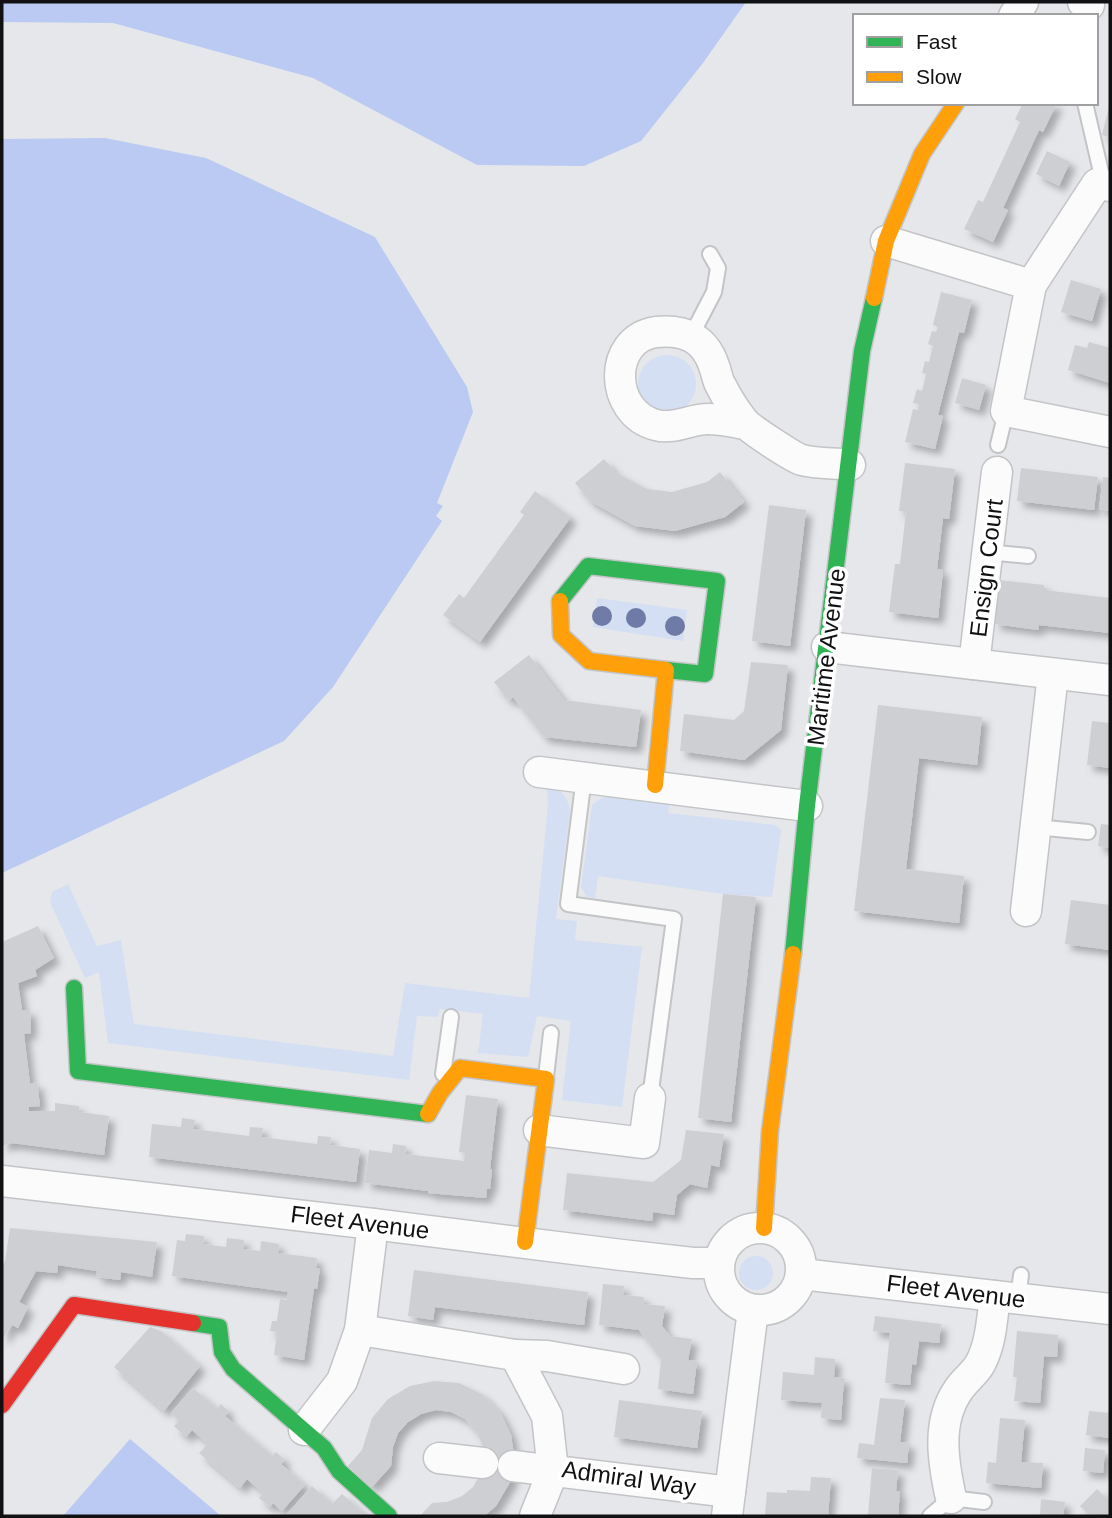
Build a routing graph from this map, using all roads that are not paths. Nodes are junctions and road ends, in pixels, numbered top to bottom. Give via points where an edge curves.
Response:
1 (955, 105) edge
2 (1086, 105) edge
3 (1107, 186) edge
4 (886, 241) junction
5 (710, 254) dead end
6 (1031, 285) junction
7 (691, 336) junction
8 (1006, 411) junction
9 (746, 424) junction
10 (1110, 432) edge
11 (998, 458) joint
12 (850, 465) junction
13 (987, 552) junction
14 (1028, 556) dead end
15 (827, 647) junction
16 (974, 664) junction
17 (666, 670) junction
18 (1053, 674) junction
19 (1110, 680) edge
20 (539, 772) dead end
21 (584, 777) junction
22 (655, 785) junction
23 (807, 806) junction
24 (1035, 827) junction
25 (1088, 832) dead end
26 (1026, 911) dead end
27 (74, 988) dead end
28 (451, 1017) dead end
29 (551, 1033) dead end
30 (546, 1079) junction
31 (440, 1093) junction
32 (650, 1098) joint
33 (539, 1130) junction
34 (2, 1181) edge
35 (373, 1224) junction
36 (764, 1228) junction
37 (525, 1242) junction
38 (719, 1263) junction
39 (801, 1274) junction
40 (1011, 1290) junction
41 (1110, 1309) edge
42 (753, 1310) junction
43 (360, 1330) junction
44 (515, 1355) junction
45 (624, 1369) dead end
46 (2, 1405) edge
47 (304, 1430) junction
48 (439, 1458) dead end
49 (483, 1463) dead end
50 (513, 1466) dead end
51 (553, 1471) junction
52 (984, 1502) dead end
53 (728, 1504) edge
54 (940, 1507) edge
55 (388, 1516) edge
56 (536, 1516) edge

1 - 4 street, Maritime Avenue via 922,154
2 - 3 lane
3 - 6 street via 1097,184
4 - 6 street
4 - 12 street, Maritime Avenue via 862,351
5 - 7 lane via 718,268 714,292
6 - 8 street
7 - 9 street via 706,349 720,385
7 - 9 street via 672,330 651,333 629,349 619,380 628,407 657,426 709,419
8 - 10 street
8 - 11 lane
9 - 12 street via 801,460
11 - 13 street, Ensign Court
12 - 15 street, Maritime Avenue
13 - 14 lane
13 - 16 street, Ensign Court
15 - 16 street, Ensign Court
15 - 23 street, Maritime Avenue
16 - 18 street, Ensign Court
17 - 17 street via 589,661 561,635 560,599 588,566 717,581 705,674
17 - 22 street
18 - 19 street, Ensign Court
18 - 24 street
20 - 21 street
21 - 22 street
21 - 32 lane via 568,904 674,919
22 - 23 street
23 - 36 street, Maritime Avenue via 800,954 770,1131
24 - 25 lane
24 - 26 street
27 - 31 street via 78,1071 429,1114
28 - 31 lane
29 - 30 lane
30 - 31 street via 460,1068
30 - 33 street
32 - 33 street via 644,1143
33 - 37 street
34 - 35 street, Fleet Avenue
35 - 37 street, Fleet Avenue
35 - 43 street
36 - 38 street via 751,1229 730,1241
36 - 39 street via 787,1238 796,1249
37 - 38 street, Fleet Avenue
38 - 42 street via 723,1288 741,1306
39 - 40 street, Fleet Avenue
39 - 42 street via 790,1298 779,1306
40 - 41 street, Fleet Avenue
40 - 54 street via 979,1364 957,1391 945,1422
42 - 53 street
43 - 44 street
43 - 47 street via 342,1381
44 - 45 street
44 - 51 street, Admiral Way via 547,1416
46 - 47 street via 74,1305 219,1327 222,1352 233,1369
47 - 55 street via 324,1448 339,1471
48 - 49 street
50 - 51 street
51 - 53 street, Admiral Way
51 - 56 street
52 - 54 lane

